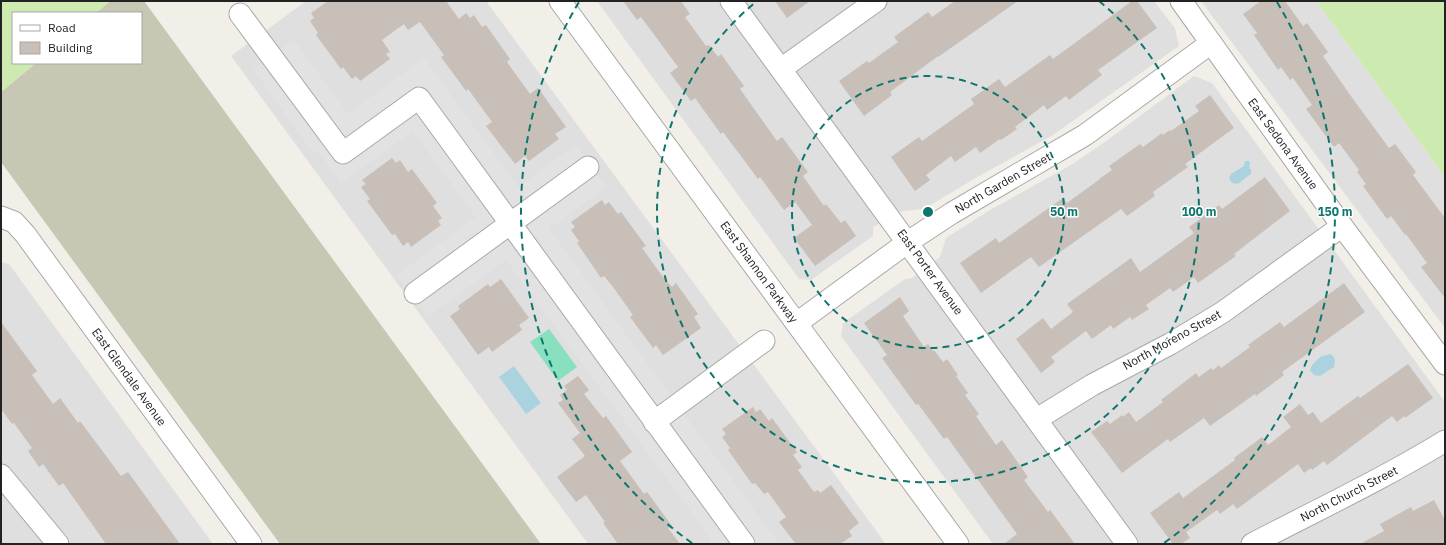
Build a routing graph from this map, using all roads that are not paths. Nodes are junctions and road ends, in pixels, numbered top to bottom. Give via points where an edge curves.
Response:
1 (560, 1) edge
2 (731, 1) edge
3 (876, 1) edge
4 (1180, 1) edge
5 (240, 14) dead end
6 (1211, 43) junction
7 (781, 69) junction
8 (588, 167) dead end
9 (1, 217) edge
10 (510, 222) junction
11 (1342, 226) junction
12 (908, 242) junction
13 (415, 293) dead end
14 (796, 323) junction
15 (764, 341) dead end
16 (1445, 364) edge
17 (1037, 419) junction
18 (654, 422) junction
19 (1445, 440) edge
20 (1, 475) edge
21 (58, 544) edge
22 (251, 544) edge
23 (744, 544) edge
24 (958, 544) edge
25 (1127, 544) edge
26 (1252, 544) edge

1 - 14 street, East Shannon Parkway
2 - 7 street, East Porter Avenue
3 - 7 street
4 - 6 street, East Sedona Avenue
5 - 10 street via 343,153 420,98
6 - 11 street, East Sedona Avenue
6 - 12 street, North Garden Street via 1085,135 996,186
7 - 12 street, East Porter Avenue
8 - 10 street
9 - 22 street, East Glendale Avenue via 14,222 25,234
10 - 13 street
10 - 18 street
11 - 16 street, East Sedona Avenue
11 - 17 street, North Moreno Street via 1223,312 1170,344 1092,384
12 - 14 street, North Garden Street
12 - 17 street, East Porter Avenue
14 - 24 street, East Shannon Parkway
15 - 18 street
17 - 25 street, East Porter Avenue
18 - 23 street
19 - 26 street, North Church Street via 1410,463
20 - 21 street

